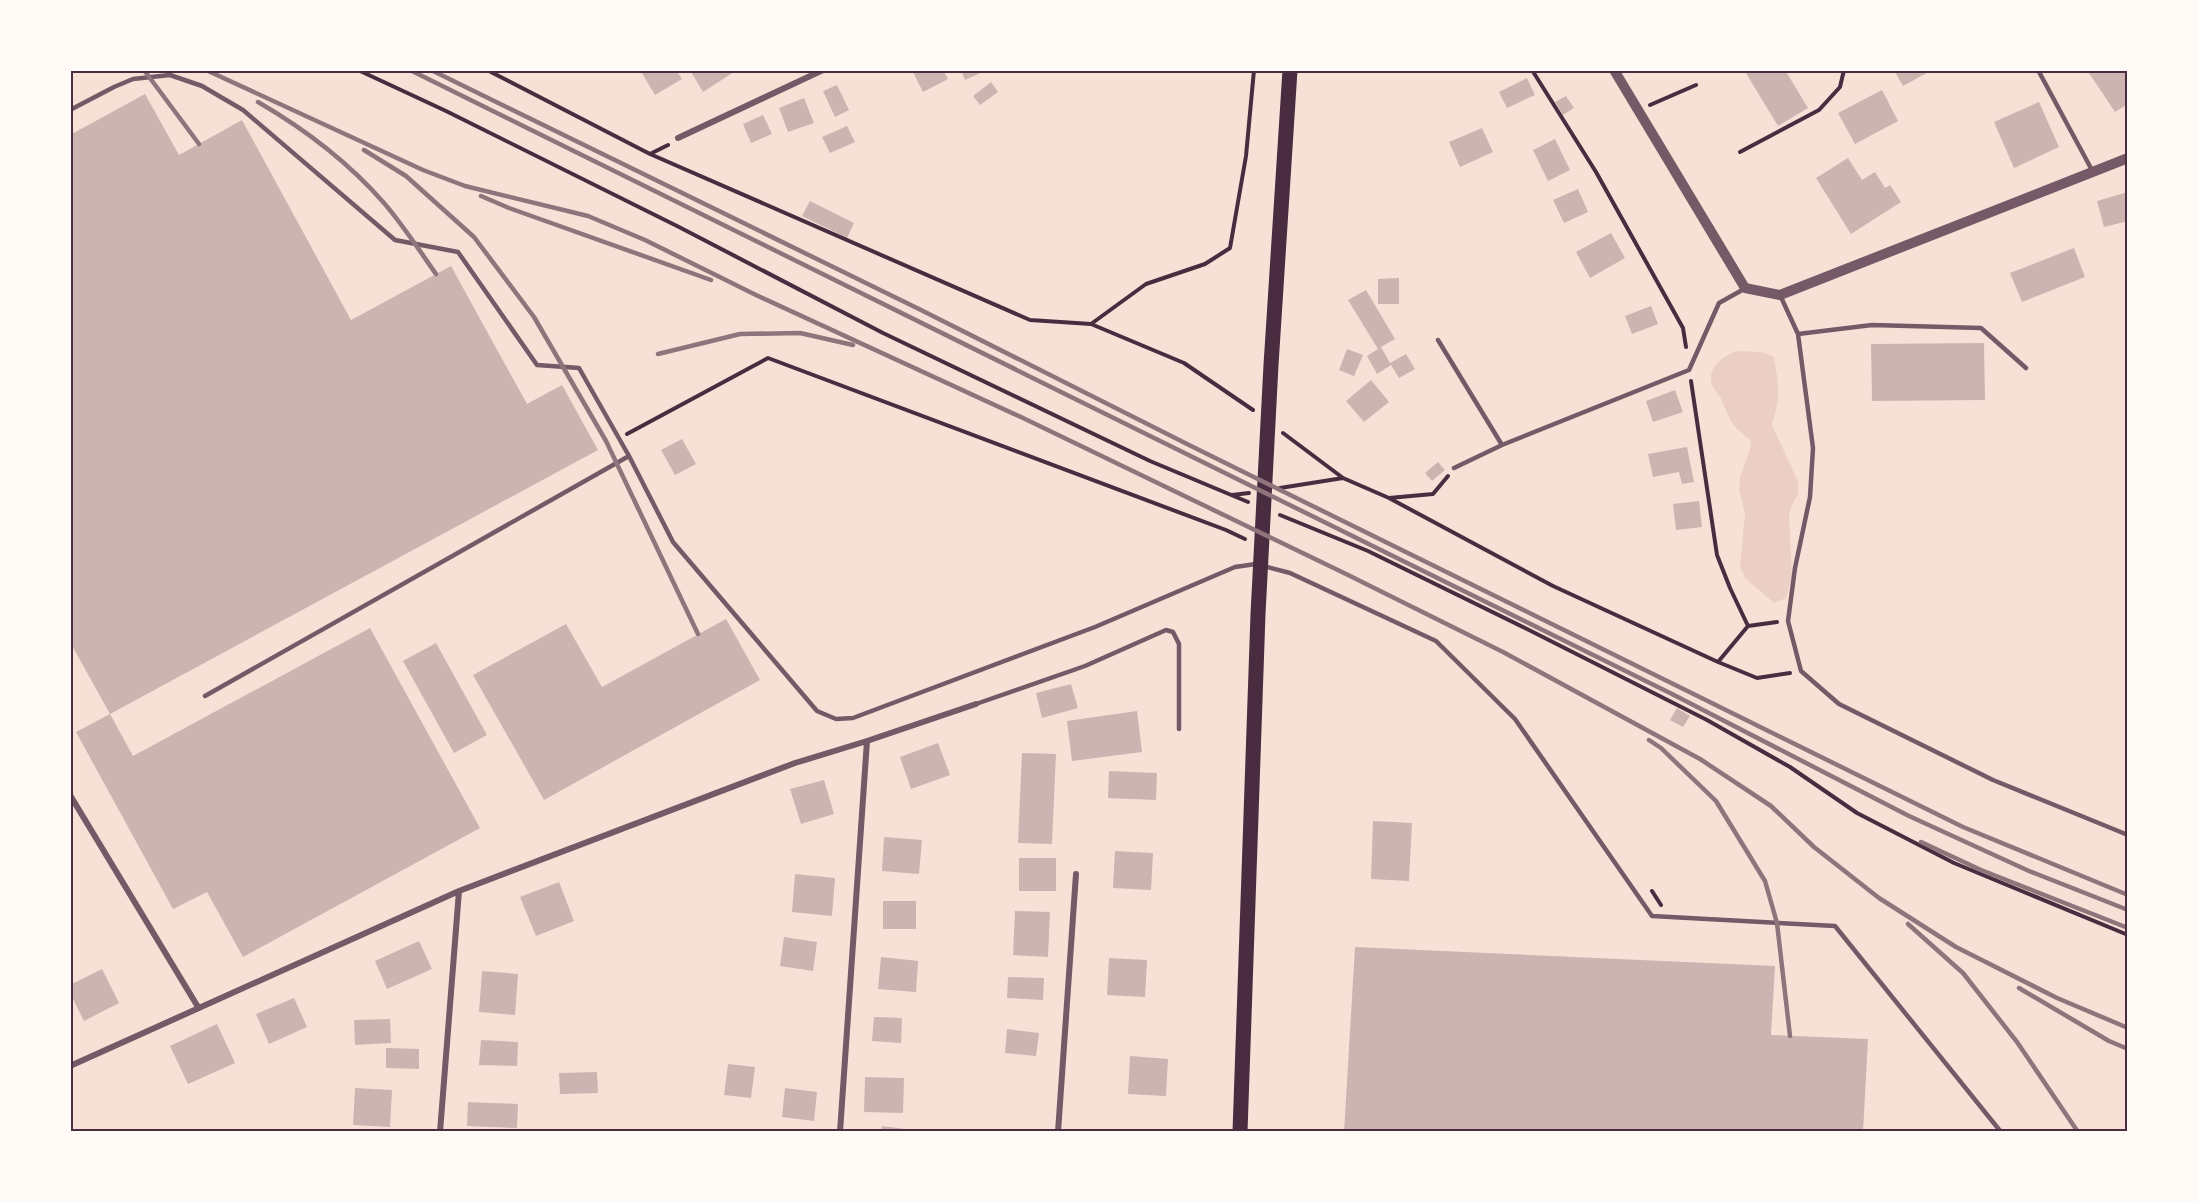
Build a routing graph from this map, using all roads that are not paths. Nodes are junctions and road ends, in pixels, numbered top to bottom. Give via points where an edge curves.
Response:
1 (823, 70) edge
2 (1290, 70) edge
3 (1614, 70) edge
4 (2038, 70) edge
5 (70, 110) edge
6 (678, 138) road end
7 (2127, 158) edge
8 (2093, 172) junction
9 (1745, 288) junction
10 (1780, 295) junction
11 (1798, 334) junction
12 (1438, 340) dead end
13 (2026, 368) dead end
14 (1502, 445) junction
15 (629, 456) junction
16 (1454, 468) road end
17 (205, 696) dead end
18 (976, 704) joint
19 (1179, 729) dead end
20 (867, 741) junction
21 (70, 795) edge
22 (2127, 834) edge
23 (1076, 874) dead end
24 (459, 891) junction
25 (198, 1007) junction
26 (70, 1066) edge
27 (440, 1131) edge
28 (840, 1131) edge
29 (1058, 1131) edge
30 (1240, 1131) edge
31 (2001, 1131) edge

1 - 6 street
2 - 30 main road via 1258,614
3 - 9 street
4 - 8 lane
5 - 15 lane via 133,79 170,75 202,86 243,110 395,240 458,252 537,365 579,368
7 - 8 street
8 - 10 street
9 - 10 street
9 - 14 lane via 1719,303 1689,370
10 - 11 lane
11 - 13 lane via 1872,325 1981,328
11 - 22 lane via 1812,448 1810,497 1788,621 1801,671 1839,704 1994,780
12 - 14 lane
14 - 16 lane
15 - 17 lane
15 - 31 lane via 673,542 818,711 836,718 853,718 1084,631 1235,567 1256,564 1290,573 1436,641 1515,719 1652,916 1835,926
18 - 19 lane via 1085,666 1166,630 1173,632 1179,644
18 - 20 street
20 - 24 street via 795,763
20 - 28 street
21 - 25 street
23 - 29 street
24 - 25 street
24 - 27 street
25 - 26 street

